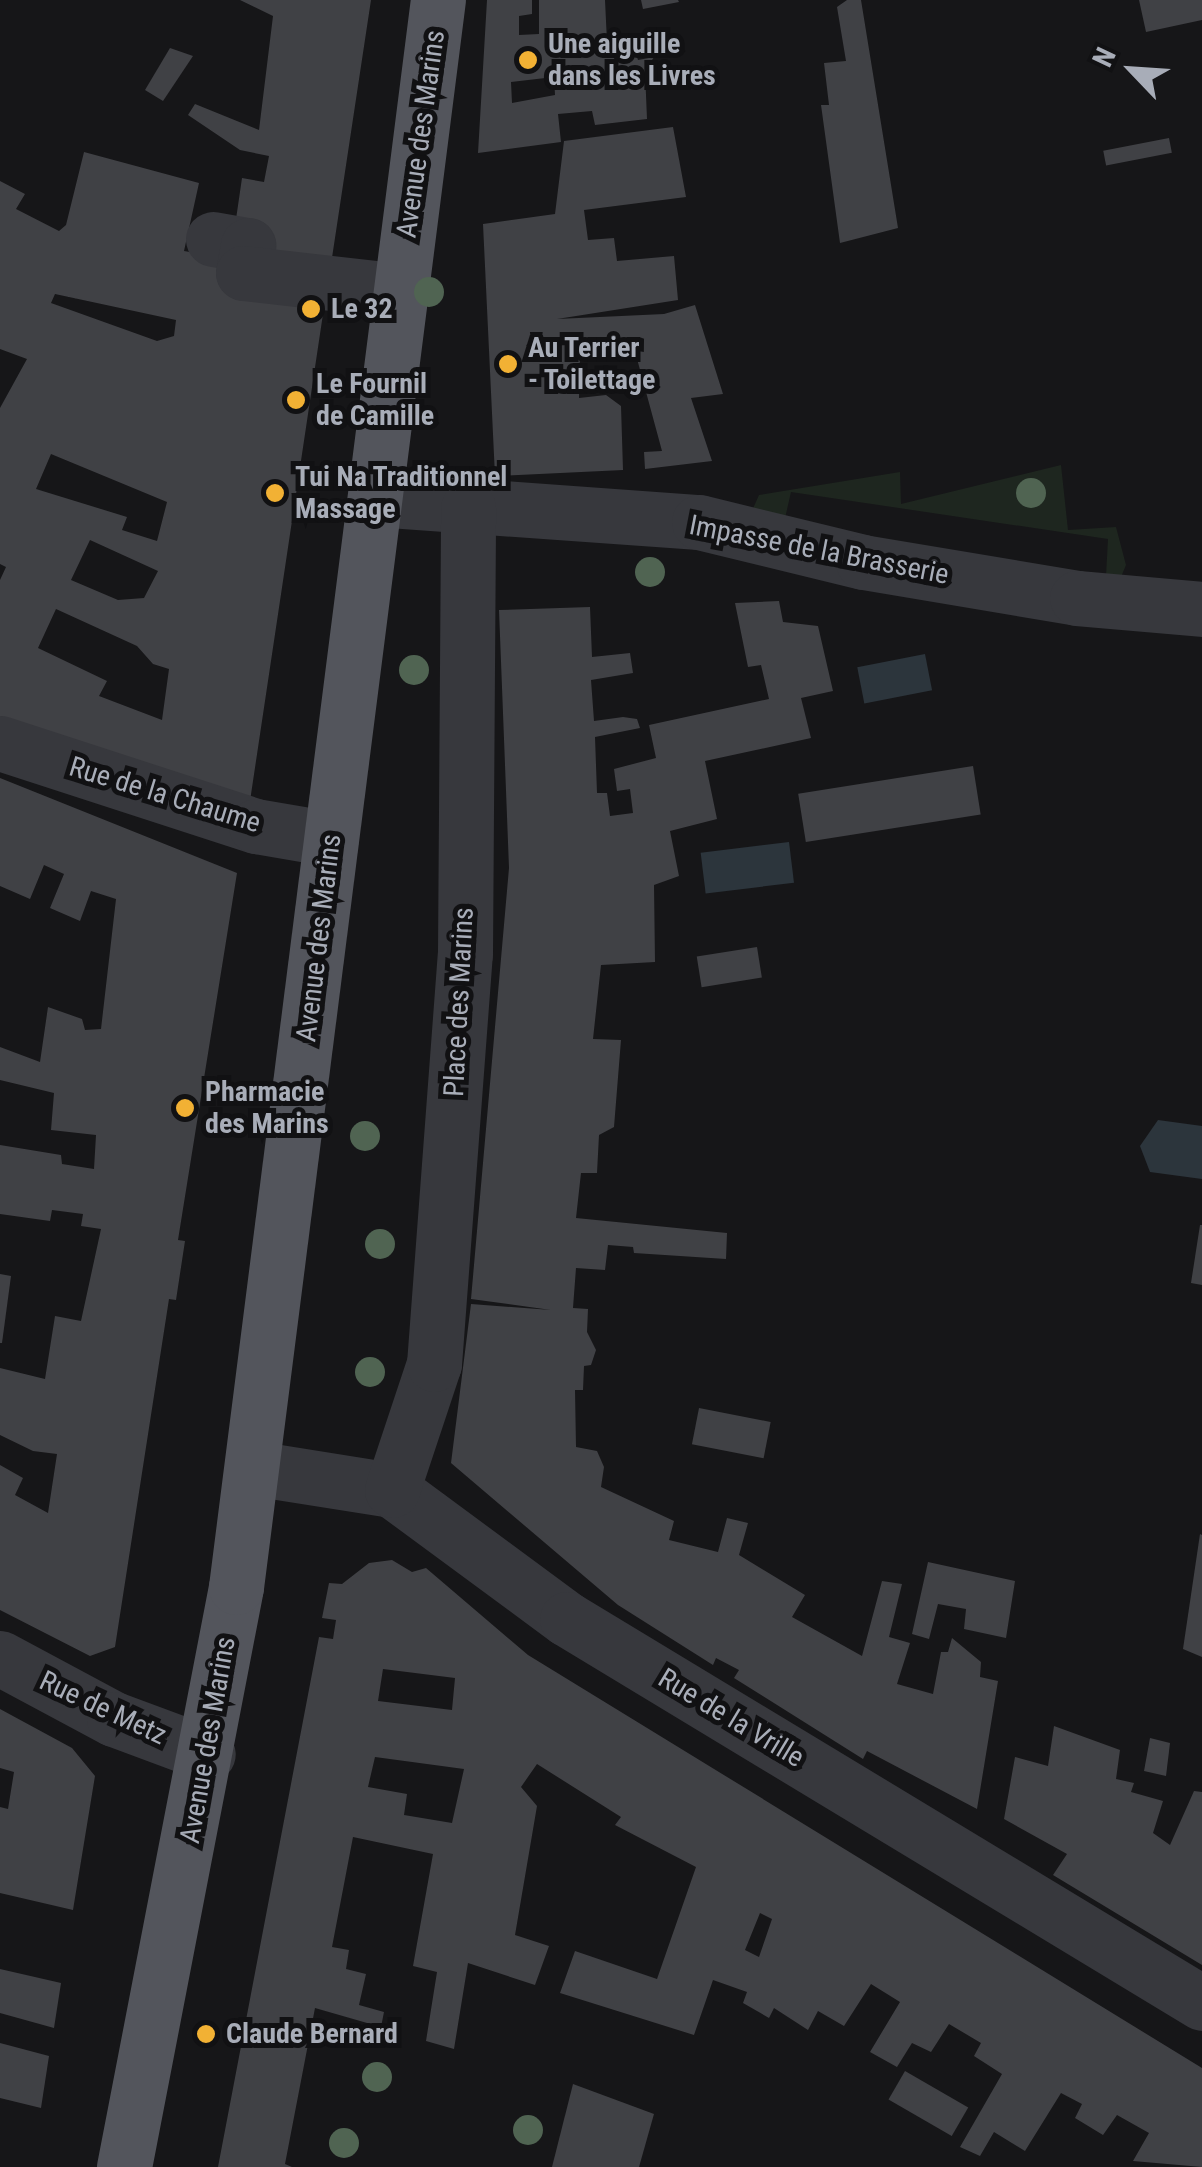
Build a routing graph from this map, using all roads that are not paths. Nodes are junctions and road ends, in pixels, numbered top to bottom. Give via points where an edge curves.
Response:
1 (438, 0) edge
2 (214, 239) dead end
3 (400, 291) junction
4 (376, 498) junction
5 (468, 508) junction
6 (1202, 609) edge
7 (0, 743) edge
8 (332, 838) junction
9 (253, 1468) junction
10 (392, 1490) junction
11 (0, 1658) edge
12 (208, 1754) junction
13 (1202, 2003) edge
14 (124, 2167) edge

1 - 3 main road, Avenue des Marins
2 - 3 street via 248,245 243,274
3 - 4 main road, Avenue des Marins
4 - 5 street, Impasse de la Brasserie
4 - 8 main road, Avenue des Marins
5 - 6 street, Impasse de la Brasserie via 699,522 863,562 1077,598
5 - 10 street, Place des Marins via 464,954 434,1364
7 - 8 street, Rue de la Chaume via 256,826
8 - 9 main road, Avenue des Marins
9 - 10 street, Rue de la Vrille
9 - 12 main road, Avenue des Marins
10 - 13 street, Rue de la Vrille via 566,1619
11 - 12 street, Rue de Metz via 114,1719
12 - 14 main road, Avenue des Marins

